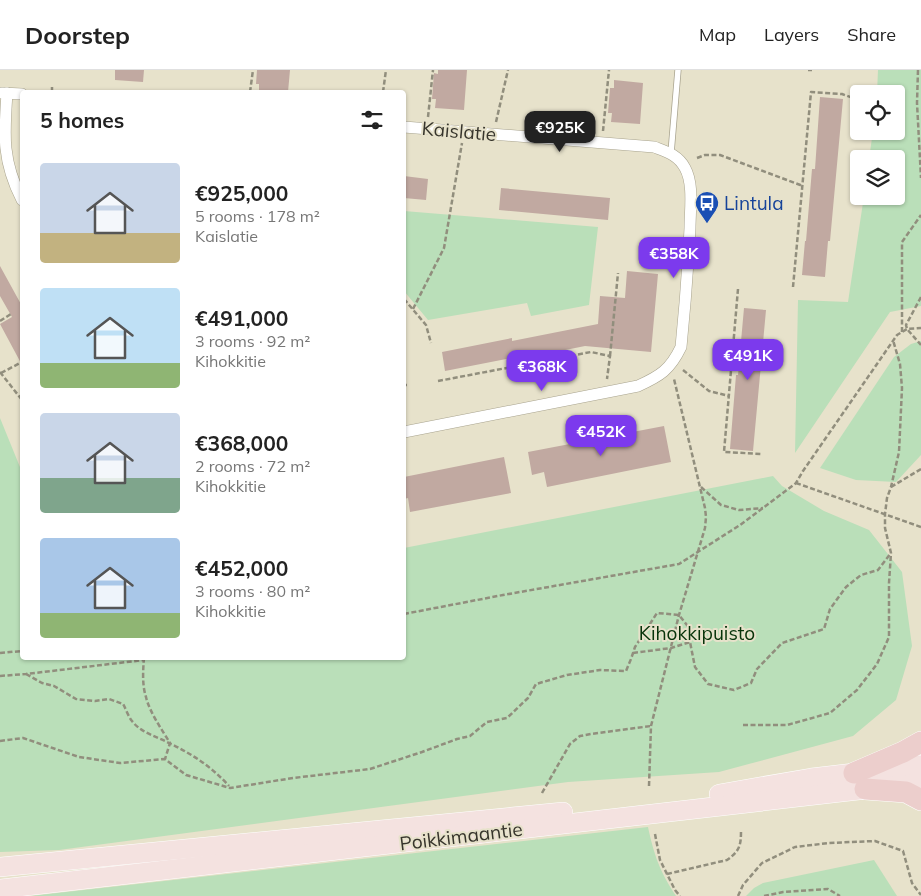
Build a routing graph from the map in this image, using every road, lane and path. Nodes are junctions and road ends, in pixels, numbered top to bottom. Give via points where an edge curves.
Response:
1 (253, 70) edge
2 (386, 70) edge
3 (433, 70) edge
4 (508, 70) edge
5 (609, 70) edge
6 (678, 70) edge
7 (918, 70) edge
8 (52, 86) dead end
9 (52, 90) edge
10 (250, 90) edge
11 (383, 90) edge
12 (4, 93) edge
13 (20, 94) edge
14 (850, 97) edge
15 (427, 118) dead end
16 (496, 124) dead end
17 (406, 126) edge
18 (603, 132) dead end
19 (462, 142) dead end
20 (671, 153) junction
21 (697, 158) dead end
22 (921, 178) edge
23 (802, 186) junction
24 (20, 196) edge
25 (921, 215) edge
26 (618, 273) dead end
27 (793, 287) dead end
28 (738, 289) dead end
29 (921, 297) edge
30 (406, 301) edge
31 (413, 309) junction
32 (11, 314) dead end
33 (0, 321) edge
34 (921, 328) edge
35 (907, 329) junction
36 (902, 332) junction
37 (893, 340) junction
38 (430, 343) dead end
39 (921, 345) edge
40 (610, 356) junction
41 (20, 363) edge
42 (683, 370) dead end
43 (665, 371) junction
44 (0, 373) edge
45 (438, 381) dead end
46 (607, 382) dead end
47 (729, 396) junction
48 (20, 398) edge
49 (406, 432) edge
50 (762, 454) dead end
51 (921, 469) edge
52 (796, 483) junction
53 (700, 486) junction
54 (891, 488) junction
55 (763, 508) junction
56 (885, 514) junction
57 (921, 528) edge
58 (698, 553) junction
59 (891, 553) junction
60 (406, 614) edge
61 (679, 615) junction
62 (690, 642) junction
63 (671, 648) junction
64 (20, 651) edge
65 (0, 653) edge
66 (633, 653) junction
67 (136, 660) edge
68 (144, 660) edge
69 (26, 674) junction
70 (0, 676) edge
71 (744, 725) dead end
72 (651, 726) junction
73 (0, 741) edge
74 (921, 742) edge
75 (170, 743) junction
76 (164, 759) junction
77 (921, 765) edge
78 (859, 781) junction
79 (921, 783) edge
80 (649, 786) dead end
81 (230, 788) junction
82 (542, 793) dead end
83 (921, 800) edge
84 (741, 830) dead end
85 (655, 834) dead end
86 (0, 866) edge
87 (667, 874) junction
88 (0, 889) edge
89 (921, 895) edge
90 (680, 896) edge
91 (738, 896) edge
92 (764, 896) edge
93 (840, 896) edge

1 - 10 path
2 - 11 path
3 - 15 path
4 - 16 path
5 - 18 path
6 - 20 lane
7 - 22 path
8 - 9 path
12 - 13 street
12 - 24 street via 8,165
14 - 23 path via 811,92
17 - 20 street, Kaislatie via 654,147
19 - 31 path via 444,248
20 - 43 street via 685,167 690,180 690,213 681,347
21 - 23 path via 720,155
23 - 27 path
25 - 36 path via 902,242
26 - 40 path
28 - 47 path
29 - 35 path via 906,325
30 - 31 path
31 - 38 path via 426,325
32 - 33 path
34 - 35 path
35 - 36 path
35 - 39 path
36 - 37 path
37 - 52 path
37 - 54 path via 902,388 898,452
40 - 45 path via 591,352
40 - 46 path
41 - 44 path
42 - 47 path via 709,391
43 - 49 street via 638,386
43 - 53 path via 675,380
44 - 48 path
47 - 50 path via 724,452
51 - 54 path
52 - 55 path
52 - 56 path
53 - 55 path via 721,505 739,510
53 - 58 path via 706,517
54 - 56 path
55 - 58 path
56 - 57 path
56 - 59 path
58 - 60 path via 679,564
58 - 61 path
59 - 62 path via 878,570 861,575 846,587 830,609 824,629 782,643 750,683 734,690 708,684 695,667
59 - 71 path via 890,637 877,664 857,690 830,713 787,725
61 - 62 path via 690,630
61 - 63 path
61 - 66 path via 657,613
62 - 63 path
63 - 66 path
63 - 72 path
64 - 65 path
66 - 81 path via 626,671 600,670 536,684 528,698 506,718 488,722 470,736 370,769
67 - 69 path
68 - 75 path via 146,697
69 - 70 path
69 - 75 path via 76,699 109,699 123,704 132,721 143,731
72 - 80 path
72 - 82 path via 580,736 570,744
73 - 76 path via 23,738 79,757 120,763
74 - 78 highway
75 - 76 path
75 - 81 path via 203,762
76 - 81 path via 186,775
77 - 78 main road, Poikkimaantie
78 - 79 main road, Poikkimaantie
78 - 83 highway via 906,792
78 - 86 main road, Poikkimaantie via 811,778 668,801
78 - 88 main road, Poikkimaantie
84 - 87 path via 740,847 727,860
85 - 87 path via 660,860
87 - 90 path
89 - 91 path via 912,883 902,851 875,841 795,847 762,863 742,885
92 - 93 path via 828,888

